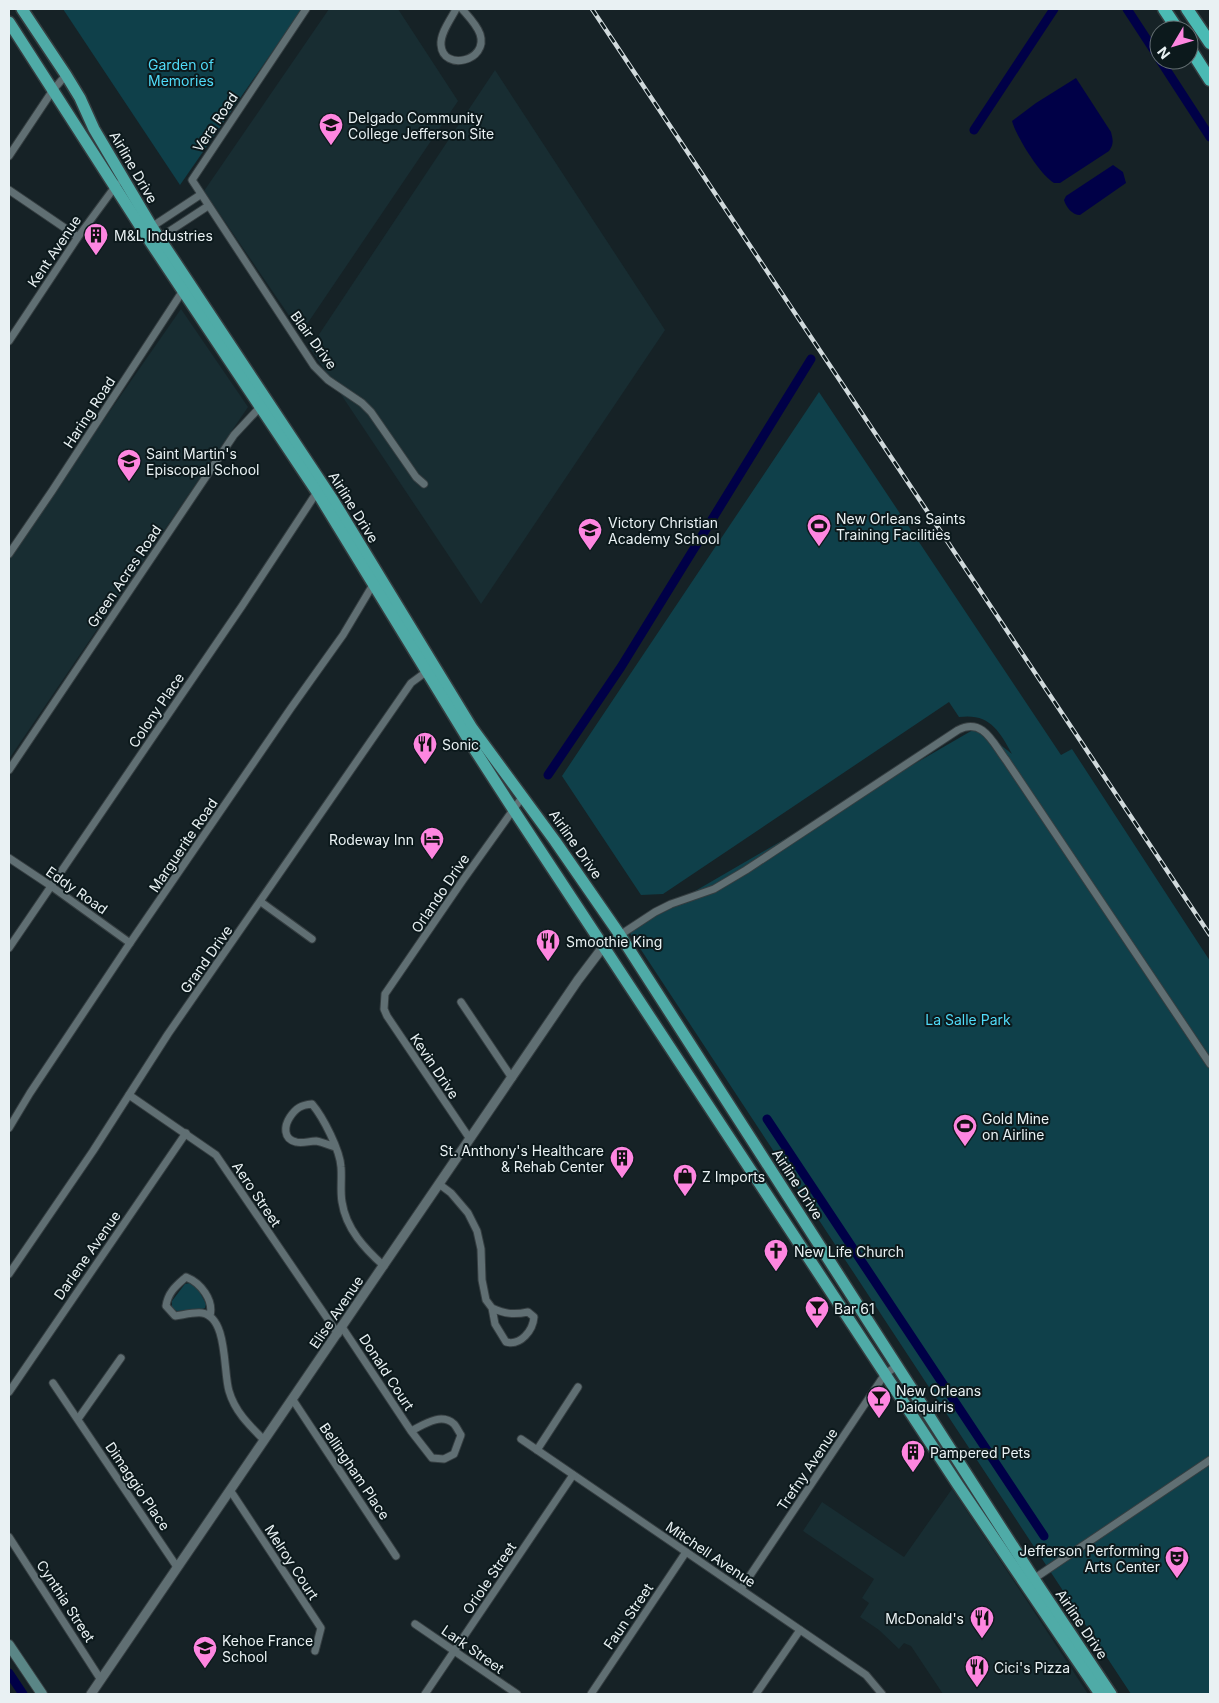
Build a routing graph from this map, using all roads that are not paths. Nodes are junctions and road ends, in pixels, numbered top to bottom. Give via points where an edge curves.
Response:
1 (22, 9) edge
2 (306, 9) edge
3 (456, 9) edge
4 (462, 9) edge
5 (1164, 9) edge
6 (1187, 9) edge
7 (1171, 20) edge
8 (9, 22) edge
9 (1210, 43) edge
10 (1199, 63) edge
11 (66, 74) junction
12 (1210, 80) edge
13 (53, 90) junction
14 (9, 156) edge
15 (118, 182) junction
16 (9, 190) edge
17 (200, 195) junction
18 (208, 206) junction
19 (148, 229) junction
20 (78, 237) junction
21 (155, 240) junction
22 (187, 287) junction
23 (9, 341) edge
24 (264, 404) junction
25 (424, 484) dead end
26 (321, 490) junction
27 (9, 554) edge
28 (377, 581) junction
29 (431, 669) junction
30 (9, 770) edge
31 (523, 796) junction
32 (513, 809) junction
33 (9, 858) edge
34 (51, 886) junction
35 (261, 902) junction
36 (620, 935) junction
37 (312, 940) dead end
38 (130, 943) junction
39 (604, 947) junction
40 (9, 948) edge
41 (461, 1002) dead end
42 (384, 1005) joint
43 (1210, 1064) edge
44 (512, 1078) junction
45 (129, 1095) junction
46 (736, 1115) junction
47 (721, 1123) junction
48 (9, 1128) edge
49 (186, 1133) junction
50 (470, 1139) junction
51 (335, 1147) junction
52 (439, 1184) junction
53 (384, 1266) junction
54 (9, 1274) edge
55 (492, 1308) junction
56 (210, 1316) junction
57 (340, 1331) junction
58 (121, 1358) dead end
59 (897, 1366) junction
60 (885, 1374) junction
61 (53, 1383) dead end
62 (578, 1387) dead end
63 (9, 1392) edge
64 (292, 1400) junction
65 (78, 1419) junction
66 (410, 1431) junction
67 (521, 1439) dead end
68 (264, 1440) junction
69 (537, 1450) junction
70 (1210, 1460) edge
71 (573, 1475) junction
72 (230, 1490) junction
73 (9, 1537) edge
74 (686, 1552) junction
75 (396, 1556) dead end
76 (177, 1567) junction
77 (1030, 1581) junction
78 (741, 1589) junction
79 (415, 1624) dead end
80 (800, 1630) junction
81 (9, 1645) edge
82 (316, 1650) dead end
83 (454, 1651) junction
84 (101, 1680) junction
85 (42, 1694) edge
86 (91, 1694) edge
87 (425, 1694) edge
88 (516, 1694) edge
89 (591, 1694) edge
90 (756, 1694) edge
91 (882, 1694) edge
92 (1100, 1694) edge
93 (1111, 1694) edge

1 - 11 highway, Airline Drive
2 - 17 street, Vera Road via 195,173 192,180
3 - 4 street via 441,45 444,54 455,61 463,61 478,52 481,35
5 - 7 highway
6 - 9 highway
8 - 13 highway, Airline Drive
10 - 12 highway
11 - 13 street
11 - 15 highway, Airline Drive
13 - 14 street
13 - 15 highway, Airline Drive
15 - 19 highway, Airline Drive
15 - 20 street, Kent Avenue
16 - 20 street
17 - 18 street, Blair Drive
17 - 19 street
18 - 21 street
18 - 25 street, Blair Drive via 314,366 371,412
19 - 21 highway, Airline Drive
20 - 23 street, Kent Avenue
21 - 22 highway, Airline Drive
22 - 24 highway, Airline Drive
22 - 27 street, Haring Road
24 - 26 highway, Airline Drive
24 - 30 street, Green Acres Road via 234,435
26 - 28 highway, Airline Drive
26 - 34 street, Colony Place
28 - 29 highway, Airline Drive
28 - 38 street, Marguerite Road
29 - 31 highway, Airline Drive
29 - 32 highway, Airline Drive via 471,744
29 - 35 street, Grand Drive via 411,683
31 - 32 street, Orlando Drive
31 - 36 highway, Airline Drive
32 - 39 highway, Airline Drive
32 - 42 street, Orlando Drive via 385,994
33 - 34 street, Eddy Road
34 - 38 street, Eddy Road
34 - 40 street, Colony Place
35 - 37 street
35 - 45 street, Grand Drive
36 - 39 street, Elise Avenue
36 - 43 street via 655,912 714,889 746,870 958,730 966,726 978,727 1006,760
36 - 46 highway, Airline Drive
38 - 48 street, Marguerite Road
39 - 44 street, Elise Avenue
39 - 47 highway, Airline Drive
41 - 44 street
42 - 50 street, Kevin Drive via 387,1016
44 - 50 street, Elise Avenue
45 - 49 street, Aero Street
45 - 54 street, Grand Drive
46 - 47 highway
46 - 59 highway, Airline Drive
47 - 60 highway, Airline Drive
49 - 57 street, Aero Street via 216,1155
49 - 63 street, Darlene Avenue
50 - 52 street, Elise Avenue
51 - 51 street via 290,1139 285,1126 296,1108 312,1104 321,1115
51 - 53 street via 341,1164 342,1203 350,1226 359,1241
52 - 53 street, Elise Avenue
52 - 55 street via 452,1193 468,1213 476,1231 486,1300
53 - 57 street, Elise Avenue
55 - 55 street via 495,1324 506,1342 514,1344 519,1341 533,1325 534,1317 528,1312 508,1314
56 - 56 street via 212,1308 195,1280 186,1277 167,1296 166,1306 175,1316 201,1312
56 - 68 street via 221,1333 225,1370 234,1405
57 - 64 street, Elise Avenue
57 - 66 street, Donald Court
58 - 65 street
59 - 60 street, Trefny Avenue
59 - 77 highway, Airline Drive
60 - 77 highway, Airline Drive
60 - 78 street, Trefny Avenue
61 - 65 street, Dimaggio Place
62 - 69 street
64 - 68 street, Elise Avenue
64 - 75 street, Bellingham Place
65 - 76 street, Dimaggio Place
66 - 66 street, Donald Court via 432,1458 444,1459 454,1454 460,1435 454,1424 442,1418
67 - 69 street, Mitchell Avenue
68 - 72 street, Elise Avenue
69 - 71 street, Mitchell Avenue
70 - 77 street
71 - 74 street, Mitchell Avenue
71 - 83 street, Oriole Street
72 - 76 street, Elise Avenue
72 - 82 street, Melroy Court via 321,1628
73 - 84 street, Cynthia Street
74 - 78 street, Mitchell Avenue
74 - 89 street, Faun Street
76 - 84 street, Elise Avenue
77 - 92 highway, Airline Drive
77 - 93 highway, Airline Drive
78 - 80 street, Mitchell Avenue
79 - 83 street, Lark Street
80 - 90 street
80 - 91 street, Mitchell Avenue via 866,1675
81 - 85 main road
83 - 87 street, Oriole Street
83 - 88 street, Lark Street
84 - 86 street, Elise Avenue

